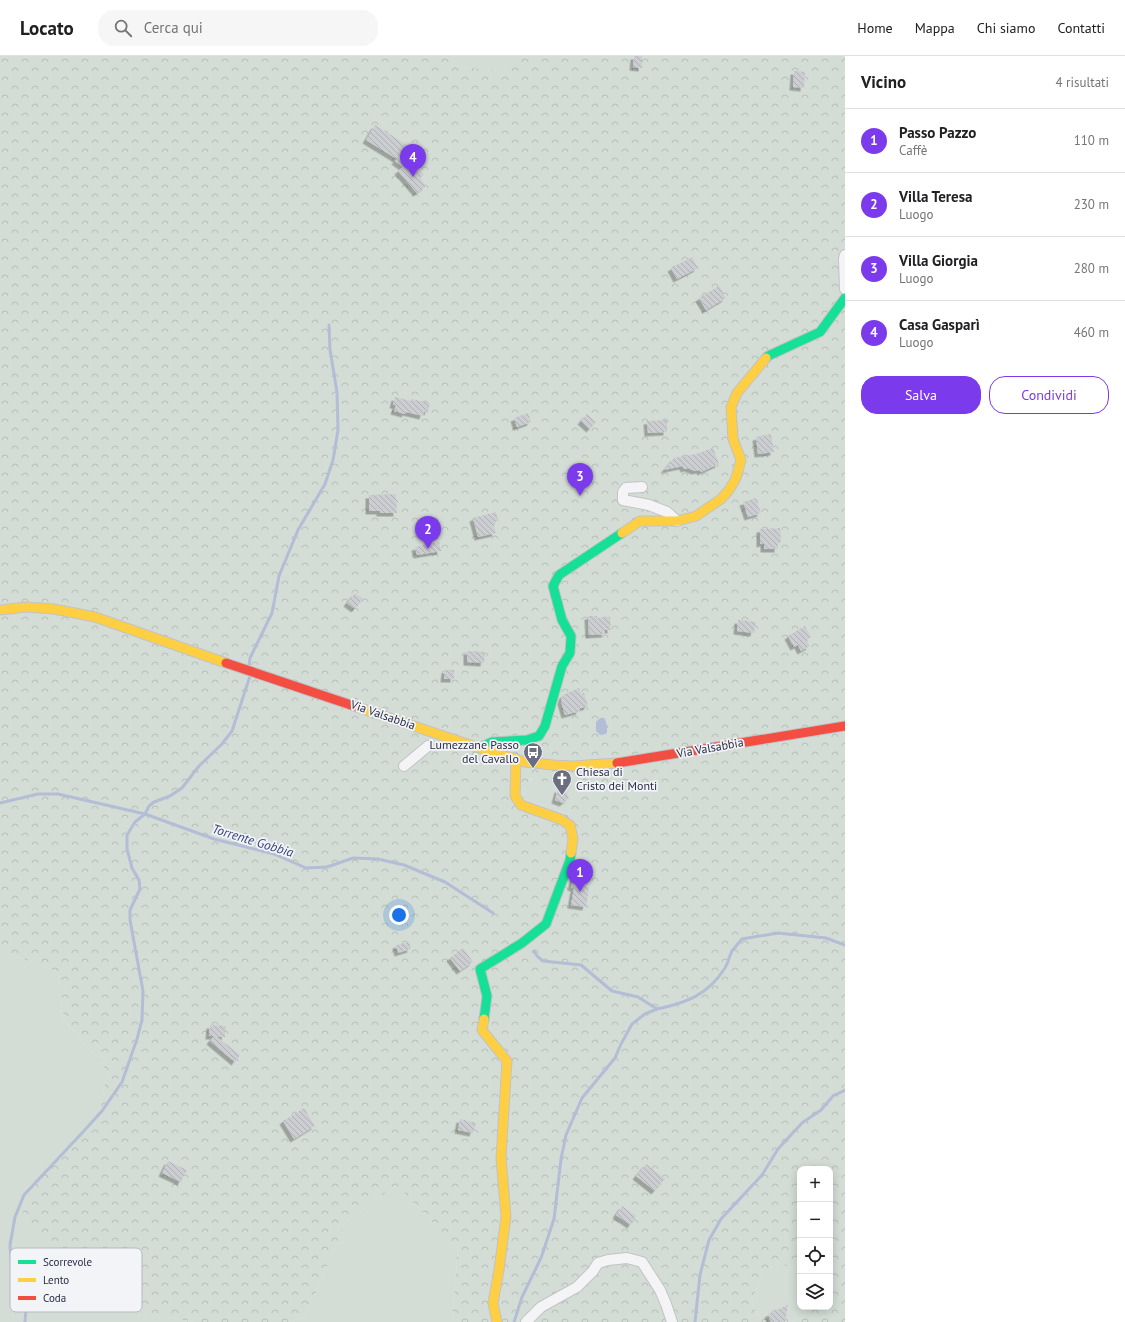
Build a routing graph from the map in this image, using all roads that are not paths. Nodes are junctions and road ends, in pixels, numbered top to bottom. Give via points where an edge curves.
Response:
1 (845, 255) edge
2 (845, 289) edge
3 (845, 298) edge
4 (642, 487) dead end
5 (677, 521) junction
6 (0, 610) edge
7 (845, 726) edge
8 (428, 746) dead end
9 (479, 748) junction
10 (516, 759) junction
11 (404, 766) dead end
12 (497, 1322) edge
13 (526, 1322) edge
14 (672, 1322) edge

1 - 2 street
3 - 5 street via 820,332 768,356 737,393 731,407 733,439 741,460 736,478 721,499 696,516
4 - 5 street via 626,488 623,500 649,505 667,512
5 - 9 street via 640,521 559,575 553,586 562,620 571,636 570,653 562,666 545,726 539,736 527,740 492,742
6 - 9 street, Via Valsabbia via 54,609 96,617
7 - 10 street, Via Valsabbia via 635,760 563,765
8 - 11 street
9 - 10 street, Via Valsabbia
10 - 12 street via 515,796 518,801 526,807 570,825 573,839 570,860 546,924 522,943 480,969 487,996 482,1030 501,1050 507,1061 501,1158 506,1216 493,1303
13 - 14 street via 541,1307 577,1287 598,1263 627,1258 642,1262 660,1290

